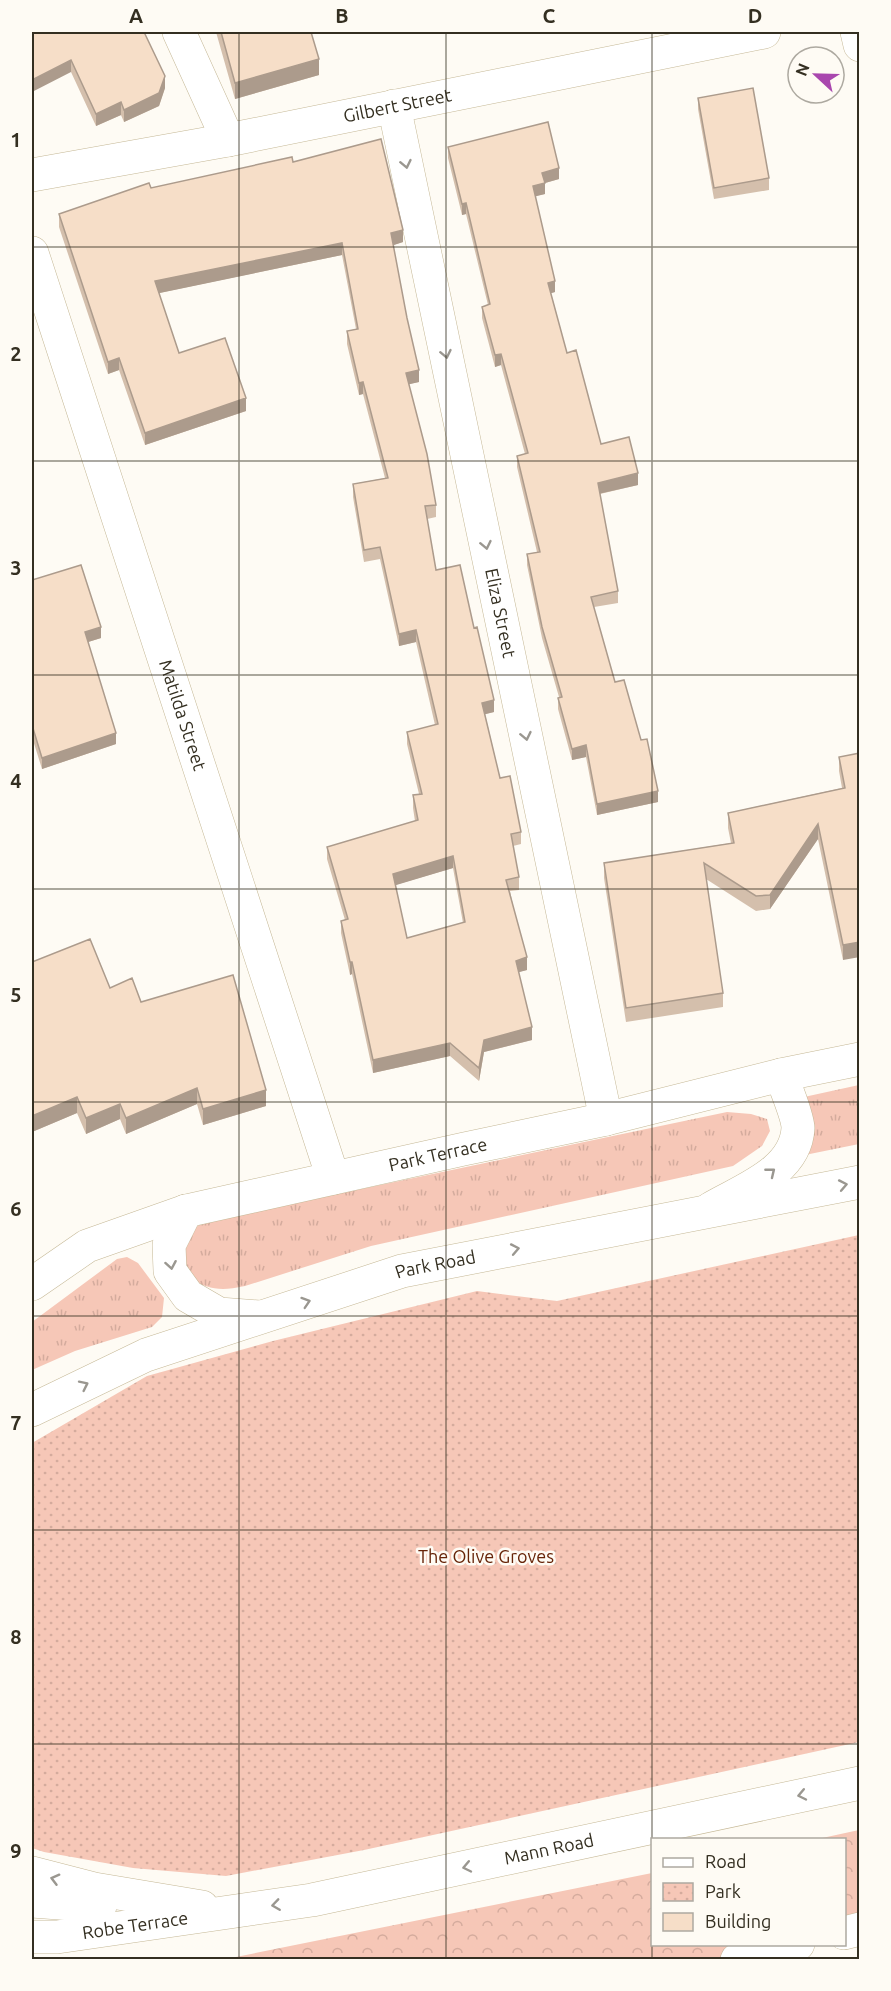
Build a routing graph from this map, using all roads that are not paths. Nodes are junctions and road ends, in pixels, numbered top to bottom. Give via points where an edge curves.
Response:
1 (179, 32) edge
2 (764, 32) edge
3 (856, 32) edge
4 (860, 45) edge
5 (394, 106) junction
6 (228, 140) junction
7 (32, 175) edge
8 (32, 253) edge
9 (860, 1059) edge
10 (781, 1075) junction
11 (606, 1119) junction
12 (333, 1178) junction
13 (860, 1182) edge
14 (186, 1211) junction
15 (703, 1212) junction
16 (32, 1284) edge
17 (259, 1317) junction
18 (32, 1410) edge
19 (860, 1783) edge
20 (32, 1873) edge
21 (32, 1901) edge
22 (236, 1911) junction
23 (32, 1937) edge
24 (790, 1946) edge
25 (737, 1959) edge

1 - 6 main road
2 - 5 main road, Gilbert Street
3 - 4 main road
5 - 6 main road, Gilbert Street
5 -> 11 main road, Eliza Street
6 - 7 main road, Gilbert Street
8 - 12 main road, Matilda Street
9 - 10 main road, Park Terrace
10 - 11 main road, Park Terrace
15 -> 10 main road via 772,1174 792,1151 798,1126
11 - 12 main road, Park Terrace
12 - 14 main road, Park Terrace
15 -> 13 main road, Park Road
14 - 16 main road, Park Terrace via 87,1246
14 -> 17 main road via 169,1245 170,1271 188,1296 219,1314
17 -> 15 main road, Park Road via 402,1271
18 -> 17 main road, Park Road via 146,1355
19 -> 22 main road, Mann Road via 312,1900
22 -> 20 main road via 93,1889
21 - 22 main road via 174,1911
22 - 23 main road, Robe Terrace via 57,1937
24 - 25 main road

